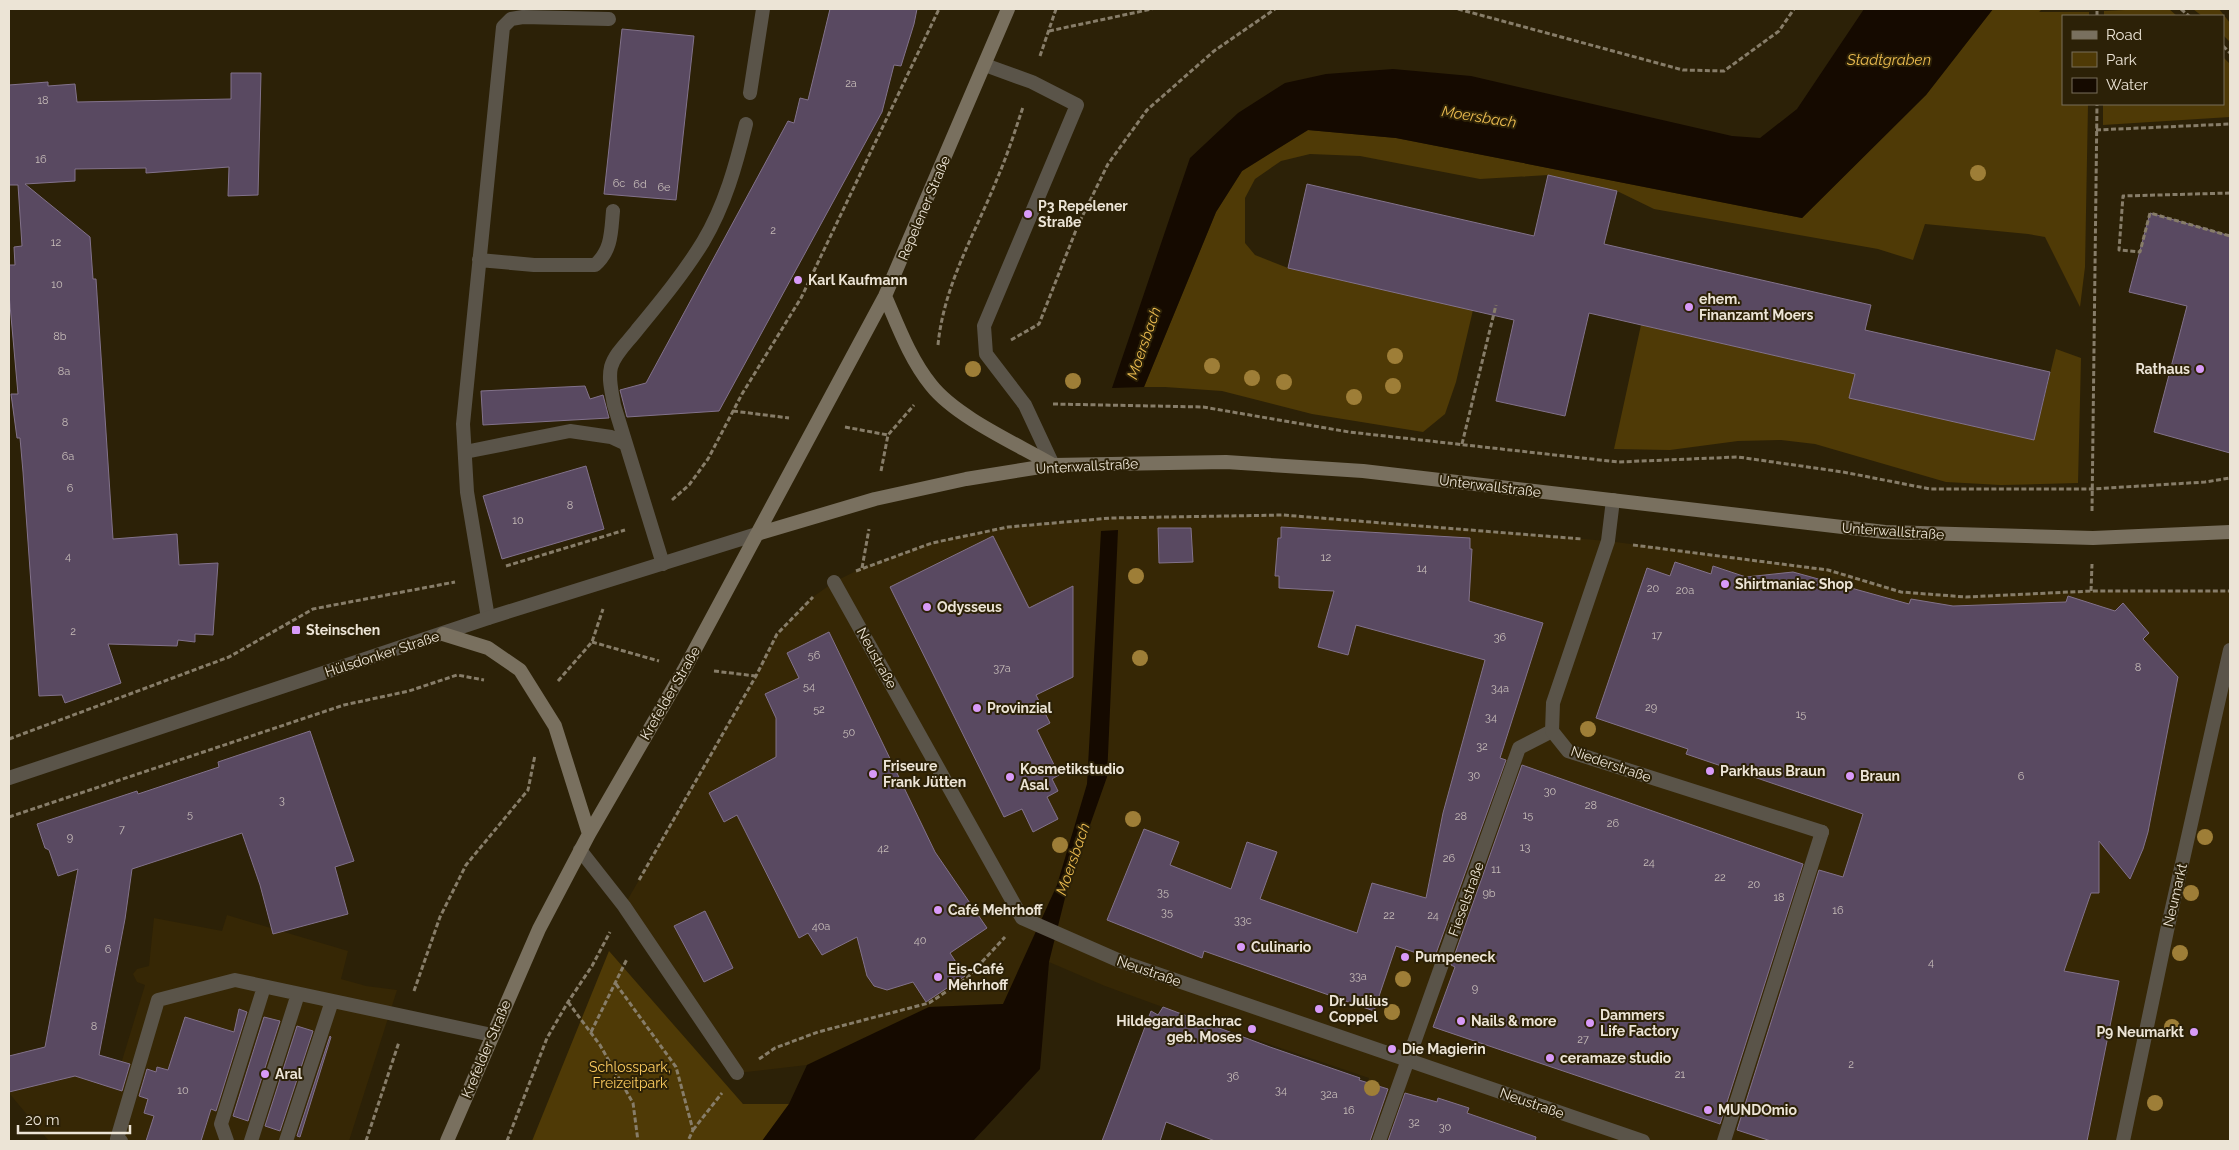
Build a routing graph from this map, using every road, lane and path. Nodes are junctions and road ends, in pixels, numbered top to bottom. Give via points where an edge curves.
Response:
1 (763, 9) edge
2 (938, 9) edge
3 (1008, 9) edge
4 (1056, 9) edge
5 (1152, 9) edge
6 (1276, 9) edge
7 (1458, 9) edge
8 (1794, 9) edge
9 (609, 19) dead end
10 (1048, 31) junction
11 (986, 65) junction
12 (1032, 82) junction
13 (750, 93) dead end
14 (2096, 105) edge
15 (746, 124) dead end
16 (2230, 124) edge
17 (2096, 130) junction
18 (2230, 193) edge
19 (613, 211) dead end
20 (2230, 236) edge
21 (479, 260) junction
22 (886, 296) junction
23 (1496, 305) dead end
24 (937, 349) dead end
25 (986, 354) junction
26 (1075, 402) dead end
27 (626, 444) junction
28 (1462, 444) junction
29 (465, 452) junction
30 (1053, 465) junction
31 (2230, 478) edge
32 (2092, 489) junction
33 (1613, 500) junction
34 (650, 520) junction
35 (2230, 532) edge
36 (757, 534) junction
37 (1608, 541) junction
38 (663, 564) junction
39 (862, 568) dead end
40 (481, 574) junction
41 (834, 582) joint
42 (2230, 590) edge
43 (488, 618) junction
44 (442, 634) junction
45 (2230, 650) edge
46 (489, 682) dead end
47 (1552, 731) junction
48 (9, 739) edge
49 (534, 746) dead end
50 (9, 778) edge
51 (9, 817) edge
52 (589, 834) junction
53 (580, 850) junction
54 (624, 906) junction
55 (1022, 918) junction
56 (264, 987) junction
57 (298, 994) junction
58 (332, 1001) junction
59 (568, 1002) junction
60 (407, 1017) junction
61 (591, 1032) junction
62 (492, 1035) junction
63 (1408, 1061) junction
64 (737, 1073) junction
65 (693, 1130) junction
66 (121, 1141) edge
67 (227, 1141) edge
68 (251, 1141) edge
69 (286, 1141) edge
70 (366, 1141) edge
71 (447, 1141) edge
72 (507, 1141) edge
73 (638, 1141) edge
74 (688, 1141) edge
75 (1379, 1141) edge
76 (1643, 1141) edge
77 (1724, 1141) edge
78 (2123, 1141) edge

1 - 13 street
2 - 34 path via 801,298 742,394 708,459 689,485
3 - 11 main road, Repelener Straße
4 - 10 path
5 - 10 path
6 - 25 path via 1214,51 1147,110 1103,173 1078,225 1039,324
7 - 8 path via 1683,70 1724,71 1779,31
9 - 21 street via 523,17 505,22
10 - 12 path
11 - 12 street
11 - 22 main road, Repelener Straße
12 - 24 path via 998,178 949,288
12 - 25 street via 1077,105 984,326
14 - 17 path
15 - 27 street via 731,182 715,220 702,243 613,361 610,382
16 - 17 path
17 - 32 path
18 - 20 path via 2123,196 2119,250 2140,252 2150,213
19 - 21 street via 609,245 596,265 534,265
21 - 29 street via 463,424
22 - 30 main road via 904,341 931,386 961,412
22 - 36 main road, Repelener Straße
23 - 28 path
25 - 30 street via 1025,405
26 - 28 path via 1204,407 1349,432
27 - 29 street via 611,437 570,431
27 - 34 street
28 - 32 path via 1618,462 1738,457 1930,489
29 - 40 street via 467,492
30 - 33 main road, Unterwallstraße via 1226,462 1363,471
30 - 36 main road, Unterwallstraße via 966,479 875,499
31 - 32 path
33 - 35 main road, Unterwallstraße via 1876,531 1931,534 2093,538
33 - 37 street
34 - 38 street
34 - 40 path
36 - 38 street, Hülsdonker Straße
36 - 52 main road, Krefelder Straße via 685,668
37 - 39 path via 1283,514 1111,518 1008,527 932,543
37 - 42 path via 1828,570 1901,592 1929,595 1966,597 2091,590
37 - 47 street via 1553,703
38 - 43 street, Hülsdonker Straße
40 - 43 street
40 - 48 path via 456,582 313,609 229,657
41 - 54 path via 810,599 777,634
41 - 55 street, Neustraße
43 - 44 street, Hülsdonker Straße
44 - 50 street, Hülsdonker Straße
44 - 52 main road via 488,648 520,670 555,726
45 - 78 street, Neumarkt
46 - 51 path via 457,675 409,691 344,705
47 - 63 street, Fieselstraße via 1519,748
47 - 77 street, Niederstraße via 1568,751 1822,832
49 - 60 path via 536,754 528,790 466,865 440,917
52 - 53 main road, Krefelder Straße
53 - 54 street
53 - 62 main road, Krefelder Straße via 539,929
54 - 59 path via 592,966
54 - 64 street
55 - 63 street, Neustraße via 1112,958
55 - 64 path via 967,978 929,1003 818,1032 775,1048
56 - 57 street
56 - 66 street via 235,980 158,1000 117,1139
56 - 67 street via 221,1124
57 - 58 street
57 - 68 street
58 - 60 street
58 - 69 street
59 - 61 path
59 - 72 path via 547,1038
60 - 62 street
60 - 70 path
61 - 65 path via 616,984 676,1066
61 - 73 path via 633,1103
62 - 71 main road, Krefelder Straße
63 - 75 street, Fieselstraße
63 - 76 street, Neustraße
64 - 65 path
65 - 74 path

